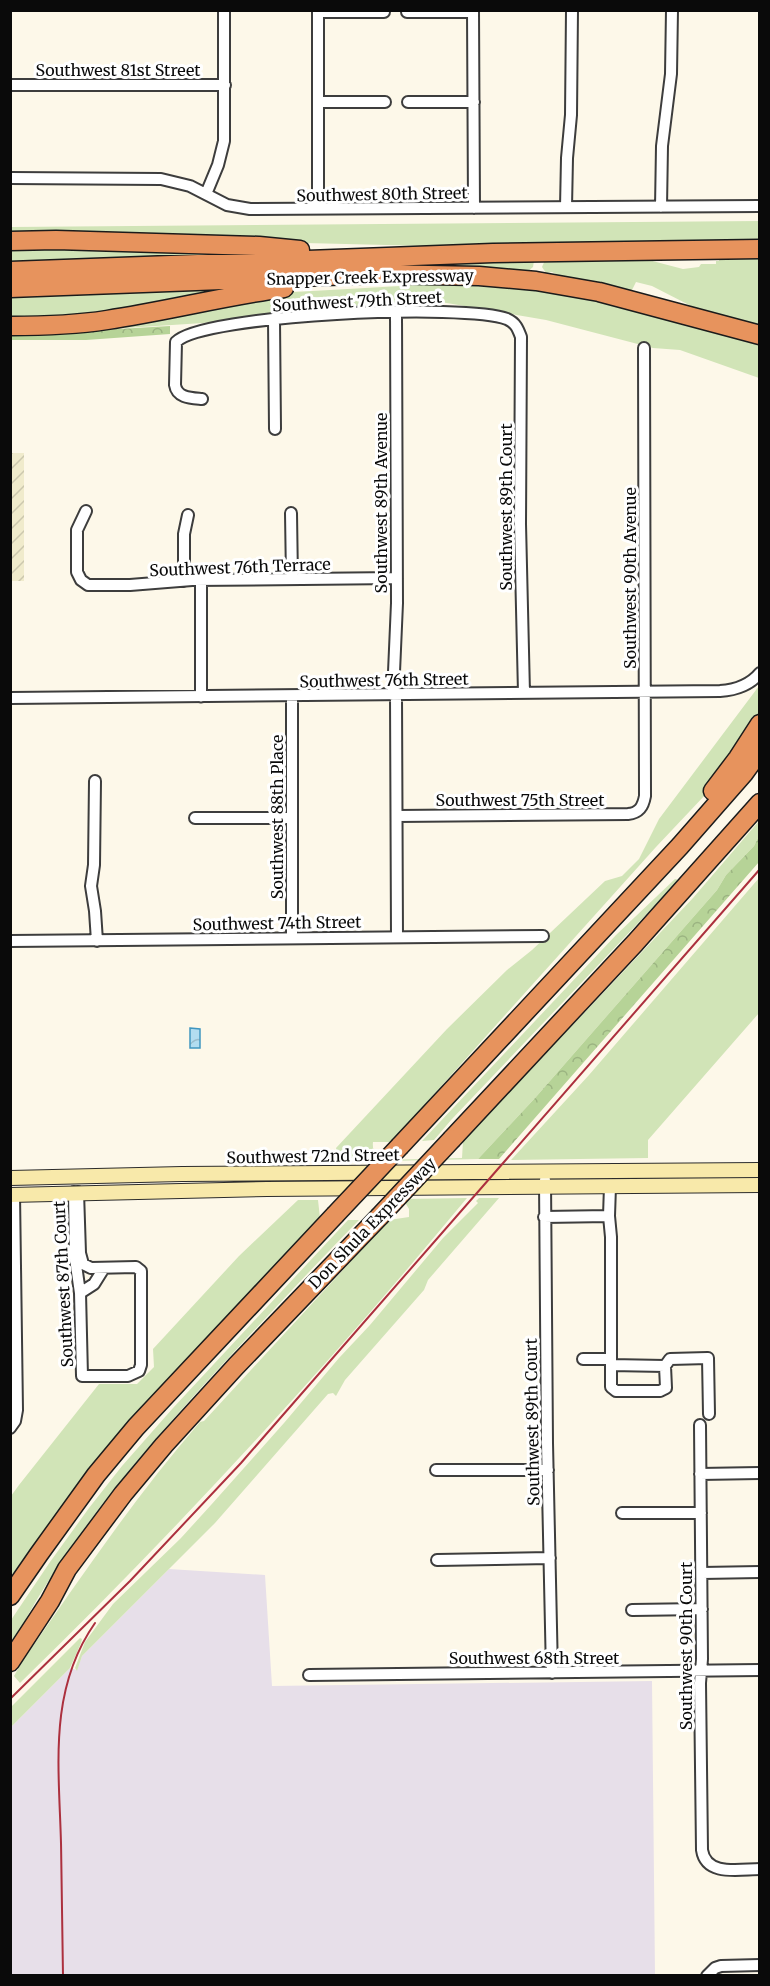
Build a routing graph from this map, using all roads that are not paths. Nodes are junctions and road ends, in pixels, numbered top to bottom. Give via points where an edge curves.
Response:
1 (224, 10) edge
2 (572, 10) edge
3 (672, 10) edge
4 (318, 11) edge
5 (473, 11) edge
6 (384, 12) dead end
7 (407, 12) edge
8 (10, 85) edge
9 (225, 85) junction
10 (319, 102) junction
11 (385, 102) dead end
12 (408, 102) dead end
13 (474, 102) junction
14 (10, 178) edge
15 (206, 194) junction
16 (566, 207) junction
17 (661, 207) junction
18 (759, 207) edge
19 (474, 208) junction
20 (318, 209) junction
21 (10, 241) edge
22 (759, 249) edge
23 (371, 257) junction
24 (10, 271) edge
25 (378, 274) junction
26 (10, 288) edge
27 (396, 312) junction
28 (274, 320) junction
29 (514, 323) joint
30 (10, 326) edge
31 (759, 335) edge
32 (644, 348) dead end
33 (202, 399) dead end
34 (275, 429) dead end
35 (86, 512) dead end
36 (291, 513) dead end
37 (188, 515) dead end
38 (397, 578) junction
39 (292, 579) junction
40 (201, 580) junction
41 (184, 581) junction
42 (758, 675) edge
43 (644, 692) junction
44 (524, 693) junction
45 (395, 695) junction
46 (292, 696) junction
47 (201, 697) junction
48 (10, 698) edge
49 (759, 724) edge
50 (759, 751) edge
51 (95, 781) dead end
52 (759, 803) edge
53 (642, 807) joint
54 (397, 816) junction
55 (195, 818) dead end
56 (292, 818) junction
57 (543, 936) dead end
58 (596, 936) junction
59 (397, 937) junction
60 (292, 938) junction
61 (97, 940) junction
62 (10, 941) edge
63 (697, 1170) junction
64 (759, 1170) edge
65 (544, 1171) junction
66 (634, 1171) junction
67 (267, 1173) junction
68 (135, 1175) junction
69 (10, 1178) edge
70 (45, 1178) junction
71 (759, 1185) edge
72 (545, 1186) junction
73 (610, 1186) junction
74 (634, 1186) junction
75 (698, 1186) junction
76 (267, 1189) junction
77 (76, 1192) junction
78 (135, 1192) junction
79 (44, 1193) junction
80 (12, 1194) edge
81 (609, 1216) junction
82 (544, 1217) junction
83 (104, 1268) junction
84 (80, 1293) junction
85 (583, 1359) dead end
86 (611, 1362) junction
87 (665, 1366) junction
88 (709, 1414) dead end
89 (700, 1425) dead end
90 (11, 1428) edge
91 (436, 1470) dead end
92 (548, 1470) junction
93 (759, 1473) edge
94 (700, 1474) junction
95 (701, 1513) junction
96 (622, 1514) dead end
97 (550, 1558) junction
98 (437, 1560) dead end
99 (759, 1572) edge
100 (702, 1573) junction
101 (10, 1596) edge
102 (702, 1609) junction
103 (632, 1610) dead end
104 (10, 1662) edge
105 (759, 1670) edge
106 (700, 1671) junction
107 (552, 1673) junction
108 (309, 1675) dead end
109 (759, 1869) edge
110 (759, 1965) edge
111 (707, 1975) edge

1 - 9 street
2 - 16 street
3 - 17 street
4 - 6 street
4 - 10 street
5 - 7 street
5 - 13 street
8 - 9 street, Southwest 81st Street
9 - 15 street via 222,150
10 - 11 street
10 - 20 street
12 - 13 street
13 - 19 street
14 - 15 street, Southwest 80th Street via 146,177 176,182
15 - 20 street, Southwest 80th Street via 226,205 250,209
16 - 17 street, Southwest 80th Street
16 - 19 street, Southwest 80th Street
17 - 18 street, Southwest 80th Street
19 - 20 street, Southwest 80th Street
21 - 23 highway via 259,246
22 - 23 highway, Snapper Creek Expressway via 564,250
23 - 24 highway, Snapper Creek Expressway
25 - 26 highway, Snapper Creek Expressway
25 - 30 highway via 234,295 106,320
25 - 31 highway, Snapper Creek Expressway via 479,276 579,288
27 - 28 street, Southwest 79th Street
27 - 29 street, Southwest 79th Street via 465,312
27 - 38 street, Southwest 89th Avenue
28 - 33 street, Southwest 79th Street via 202,330 177,342 175,388 182,396
28 - 34 street
29 - 44 street, Southwest 89th Court via 521,337
32 - 43 street, Southwest 90th Avenue
35 - 41 street, Southwest 76th Terrace via 77,530 77,572 85,584
36 - 39 street
37 - 41 street
38 - 39 street, Southwest 76th Terrace
38 - 45 street, Southwest 89th Avenue
39 - 40 street, Southwest 76th Terrace
40 - 41 street, Southwest 76th Terrace
40 - 47 street
42 - 43 street, Southwest 76th Street via 725,691
43 - 44 street, Southwest 76th Street
43 - 53 street, Southwest 90th Avenue
44 - 45 street, Southwest 76th Street
45 - 46 street, Southwest 76th Street
45 - 54 street, Southwest 89th Avenue
46 - 47 street, Southwest 76th Street
46 - 56 street, Southwest 88th Place
47 - 48 street, Southwest 76th Street
49 - 58 highway via 721,782 603,918
50 - 58 highway, Don Shula Expressway via 680,846
51 - 61 street via 91,884
52 - 104 highway, Don Shula Expressway, bridge via 635,943 164,1445 67,1569
53 - 54 street, Southwest 75th Street via 628,814
54 - 59 street, Southwest 89th Avenue
55 - 56 street
56 - 60 street, Southwest 88th Place
57 - 59 street, Southwest 74th Street
58 - 101 highway, Don Shula Expressway, bridge via 136,1427 96,1475
59 - 60 street, Southwest 74th Street
60 - 61 street, Southwest 74th Street
61 - 62 street, Southwest 74th Street
63 - 64 main road, Southwest 72nd Street
63 - 66 main road, Southwest 72nd Street
63 - 75 main road
65 - 66 main road, Southwest 72nd Street
65 - 67 main road, Southwest 72nd Street
65 - 72 street, Southwest 89th Court
66 - 74 main road
67 - 68 main road, Southwest 72nd Street
67 - 76 main road
68 - 70 main road, Southwest 72nd Street
68 - 78 main road
69 - 70 main road, Southwest 72nd Street
70 - 79 main road
71 - 75 main road, Southwest 72nd Street
72 - 73 main road, Southwest 72nd Street
72 - 76 main road, Southwest 72nd Street
72 - 82 street, Southwest 89th Court
73 - 74 main road, Southwest 72nd Street
73 - 81 street
74 - 75 main road, Southwest 72nd Street
76 - 78 main road, Southwest 72nd Street
77 - 78 main road, Southwest 72nd Street
77 - 79 main road, Southwest 72nd Street
77 - 83 street, Southwest 87th Court via 82,1262
77 - 84 street, Southwest 87th Court via 75,1258
79 - 80 main road, Southwest 72nd Street
80 - 90 street via 17,1410
81 - 82 street
81 - 86 street
82 - 92 street, Southwest 89th Court
83 - 84 street via 94,1284
83 - 84 street, Southwest 87th Court via 136,1267 141,1271 141,1365 137,1373 82,1376
85 - 86 street
86 - 87 street
86 - 87 street via 611,1387 616,1391 660,1392 666,1388
87 - 88 street via 670,1359 708,1358
89 - 94 street, Southwest 90th Court
91 - 92 street
92 - 97 street, Southwest 89th Court
93 - 94 street
94 - 95 street, Southwest 90th Court
95 - 96 street
95 - 100 street, Southwest 90th Court
97 - 98 street
97 - 107 street, Southwest 89th Court
99 - 100 street
100 - 102 street, Southwest 90th Court
102 - 103 street
102 - 106 street, Southwest 90th Court
105 - 106 street, Southwest 68th Street
106 - 107 street, Southwest 68th Street
106 - 109 street, Southwest 90th Court via 703,1855 708,1864 720,1869
107 - 108 street, Southwest 68th Street
110 - 111 street via 721,1966

